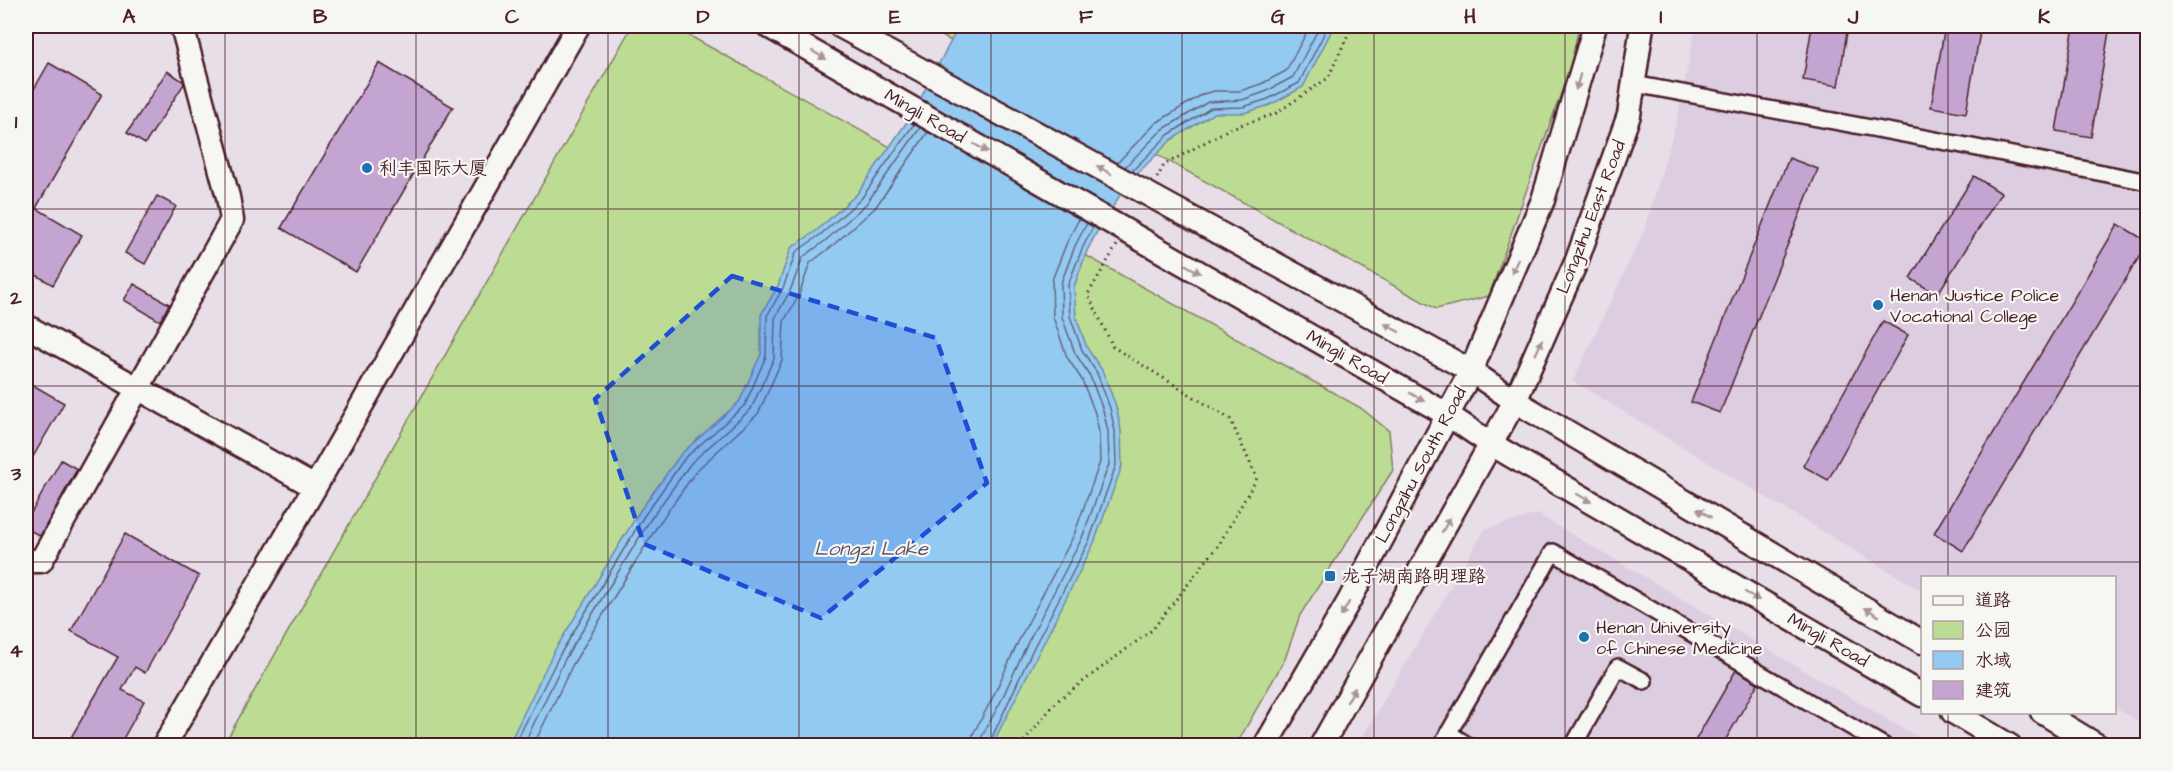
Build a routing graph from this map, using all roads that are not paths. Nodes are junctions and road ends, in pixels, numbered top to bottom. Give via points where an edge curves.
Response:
1 (182, 26) edge
2 (578, 26) edge
3 (768, 26) edge
4 (840, 26) edge
5 (1594, 26) edge
6 (1642, 26) edge
7 (1634, 84) junction
8 (2148, 182) edge
9 (26, 326) edge
10 (1471, 371) junction
11 (138, 388) junction
12 (1515, 401) junction
13 (1448, 415) junction
14 (1491, 444) junction
15 (315, 487) junction
16 (26, 561) edge
17 (1921, 641) edge
18 (1644, 681) dead end
19 (1921, 693) edge
20 (1956, 714) edge
21 (2045, 714) edge
22 (1445, 739) edge
23 (164, 746) edge
24 (1265, 746) edge
25 (1321, 746) edge
26 (1469, 746) edge
27 (1573, 746) edge
28 (1884, 746) edge
29 (2010, 746) edge
30 (2098, 746) edge

1 - 11 street via 232,220
2 - 15 street
3 -> 13 street, Mingli Road, bridge
10 -> 4 street, Mingli Road, bridge via 1154,192
5 -> 10 street via 1543,200
6 - 7 street, Longzihu East Road
7 - 8 street
12 -> 7 street, Longzihu East Road via 1577,260 1629,115
9 - 11 street
10 - 12 street, Mingli Road
10 - 13 street, Longzihu South Road
11 - 15 street
11 - 16 street via 41,561
12 - 14 street
17 -> 12 street, Mingli Road
13 - 14 street, Mingli Road
13 -> 24 street, Longzihu South Road via 1349,601
14 -> 19 street, Mingli Road
25 -> 14 street
15 - 23 street
18 - 27 street via 1618,667
20 - 29 street
21 - 30 street
22 - 26 street
22 - 28 street via 1553,552

